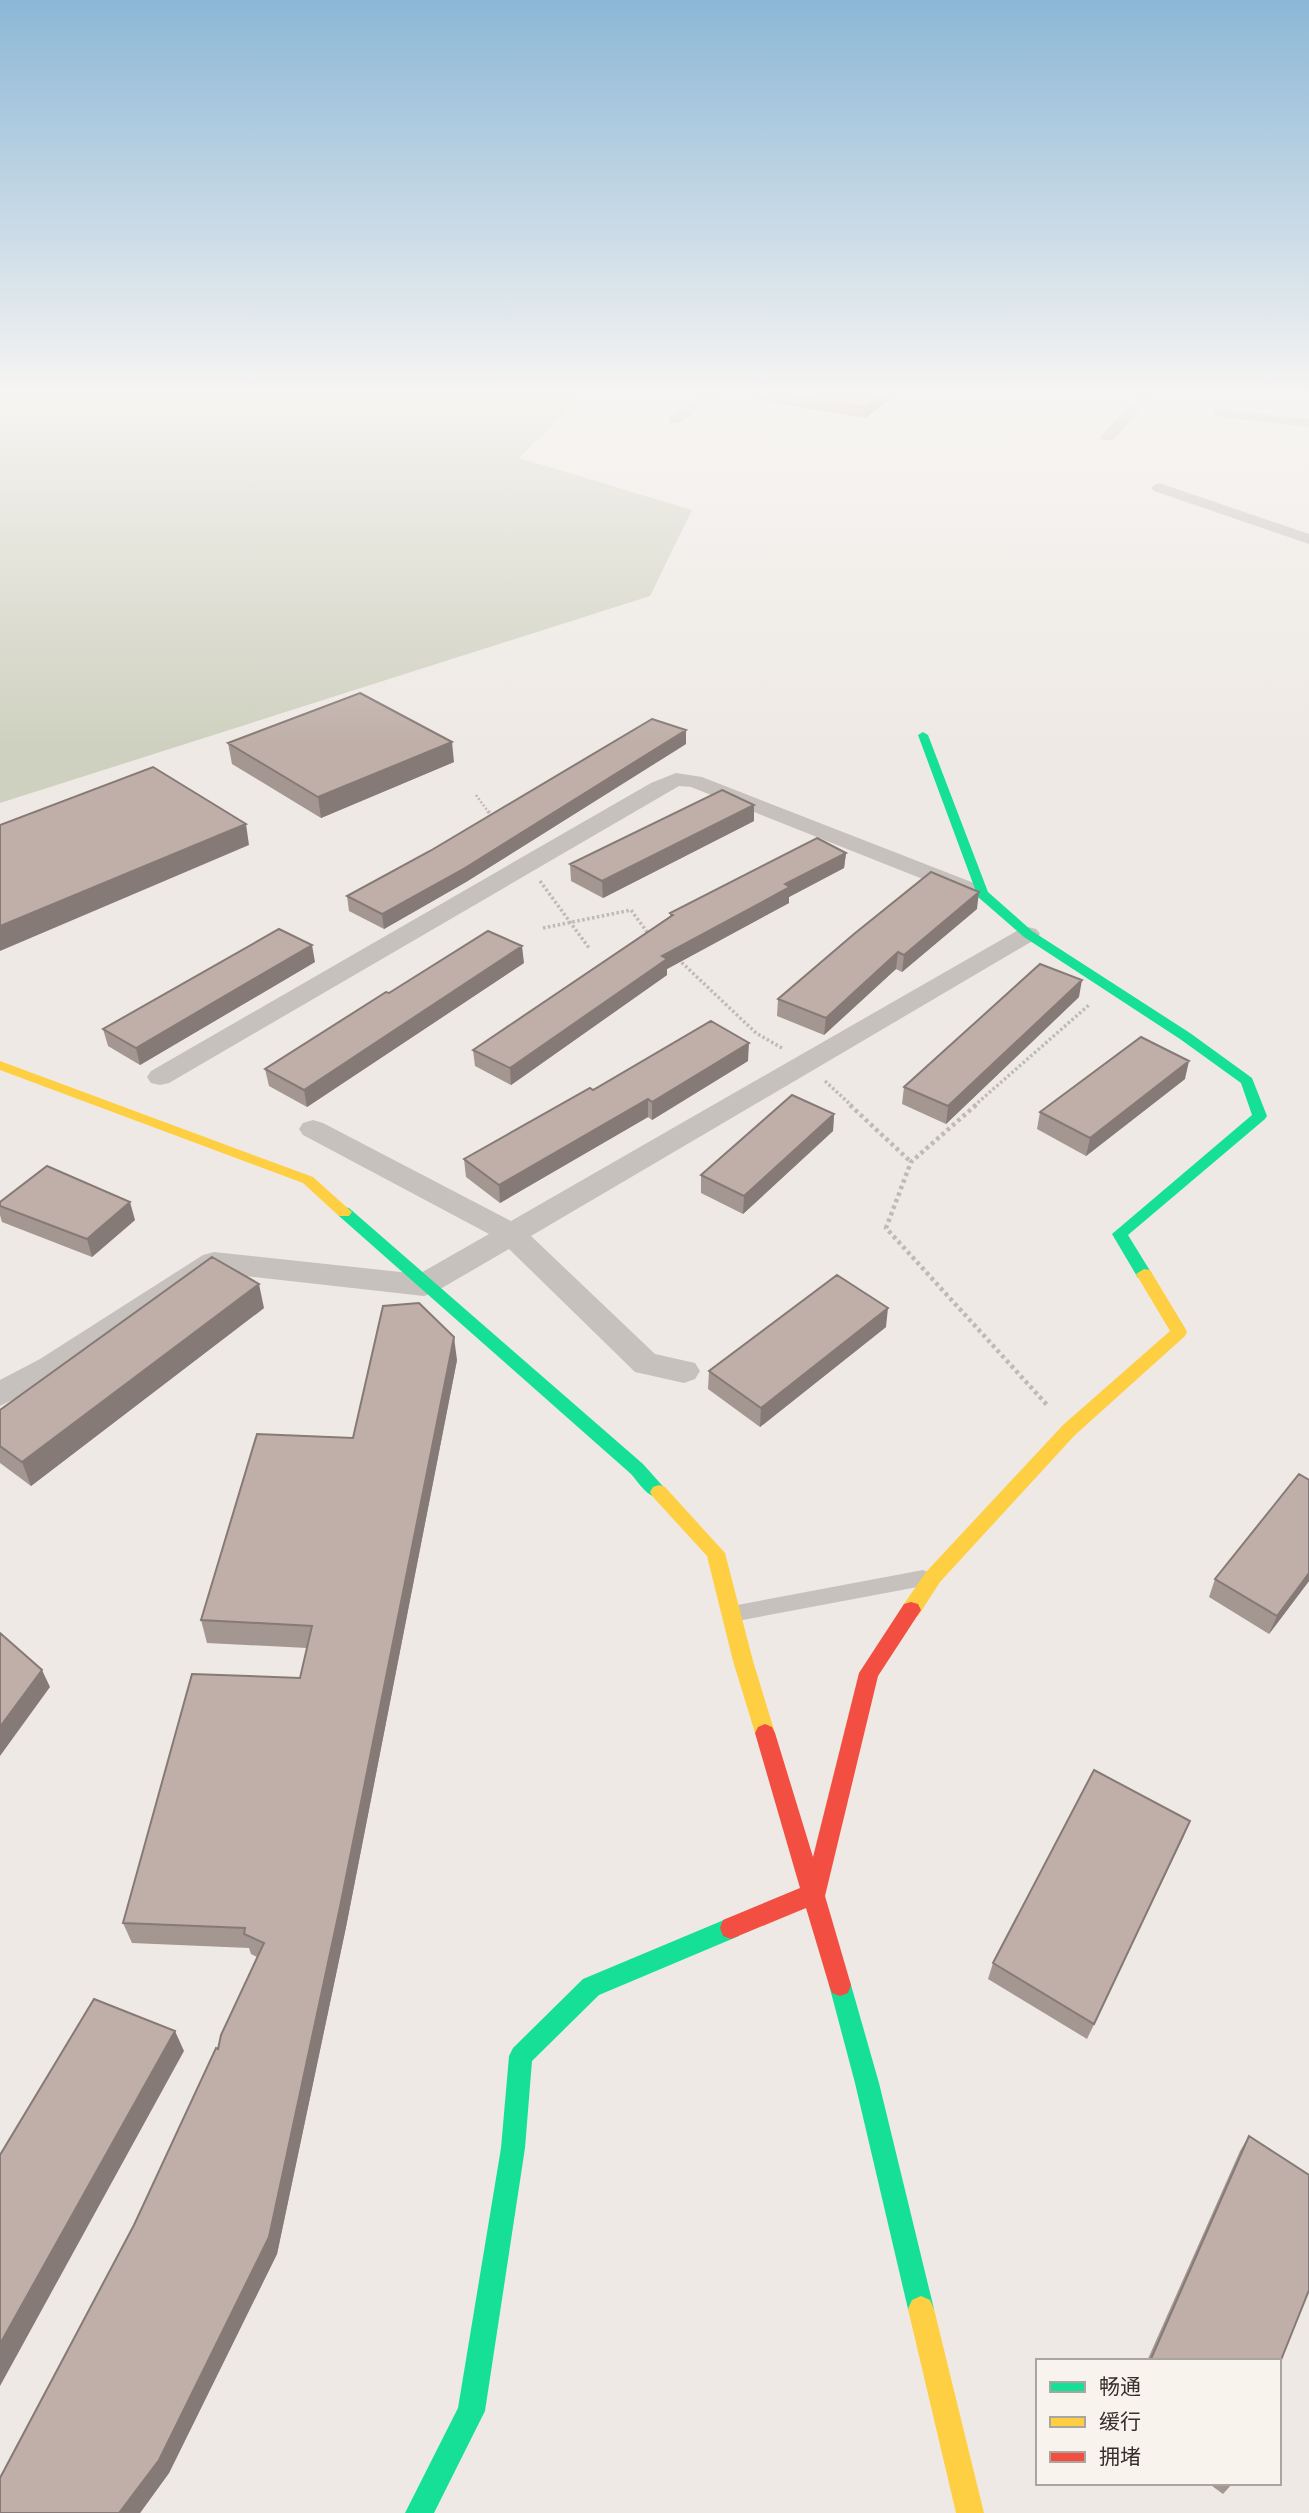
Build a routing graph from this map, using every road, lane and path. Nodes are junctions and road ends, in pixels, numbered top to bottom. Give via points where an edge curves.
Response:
1 (1222, 509) edge
2 (1309, 539) edge
3 (923, 735) dead end
4 (982, 894) junction
5 (543, 928) dead end
6 (1028, 934) junction
7 (655, 944) edge
8 (674, 956) edge
9 (1109, 988) junction
10 (806, 1063) junction
11 (0, 1065) edge
12 (160, 1077) dead end
13 (313, 1129) dead end
14 (911, 1162) junction
15 (512, 1234) junction
16 (424, 1285) junction
17 (684, 1371) dead end
18 (0, 1394) edge
19 (1069, 1430) junction
20 (933, 1577) junction
21 (731, 1614) junction
22 (815, 1893) junction
23 (419, 2513) edge
24 (970, 2513) edge

1 - 2 street
3 - 4 street
4 - 6 street
4 - 12 street via 695,780 676,779
5 - 7 path via 631,910
6 - 9 street
6 - 10 street
8 - 10 path via 756,1034
9 - 14 path
9 - 19 street via 1247,1082 1259,1116 1119,1234 1179,1332
10 - 14 path
10 - 15 street
11 - 16 street via 307,1180
13 - 15 street
14 - 19 path via 886,1228
15 - 16 street
15 - 17 street via 646,1364
16 - 18 street via 214,1262 51,1367
16 - 21 street via 636,1469 716,1553
19 - 20 street
20 - 21 lane
20 - 22 street via 869,1673
21 - 22 street
22 - 23 street via 591,1987 521,2056 513,2148 471,2411
22 - 24 street via 867,2083

